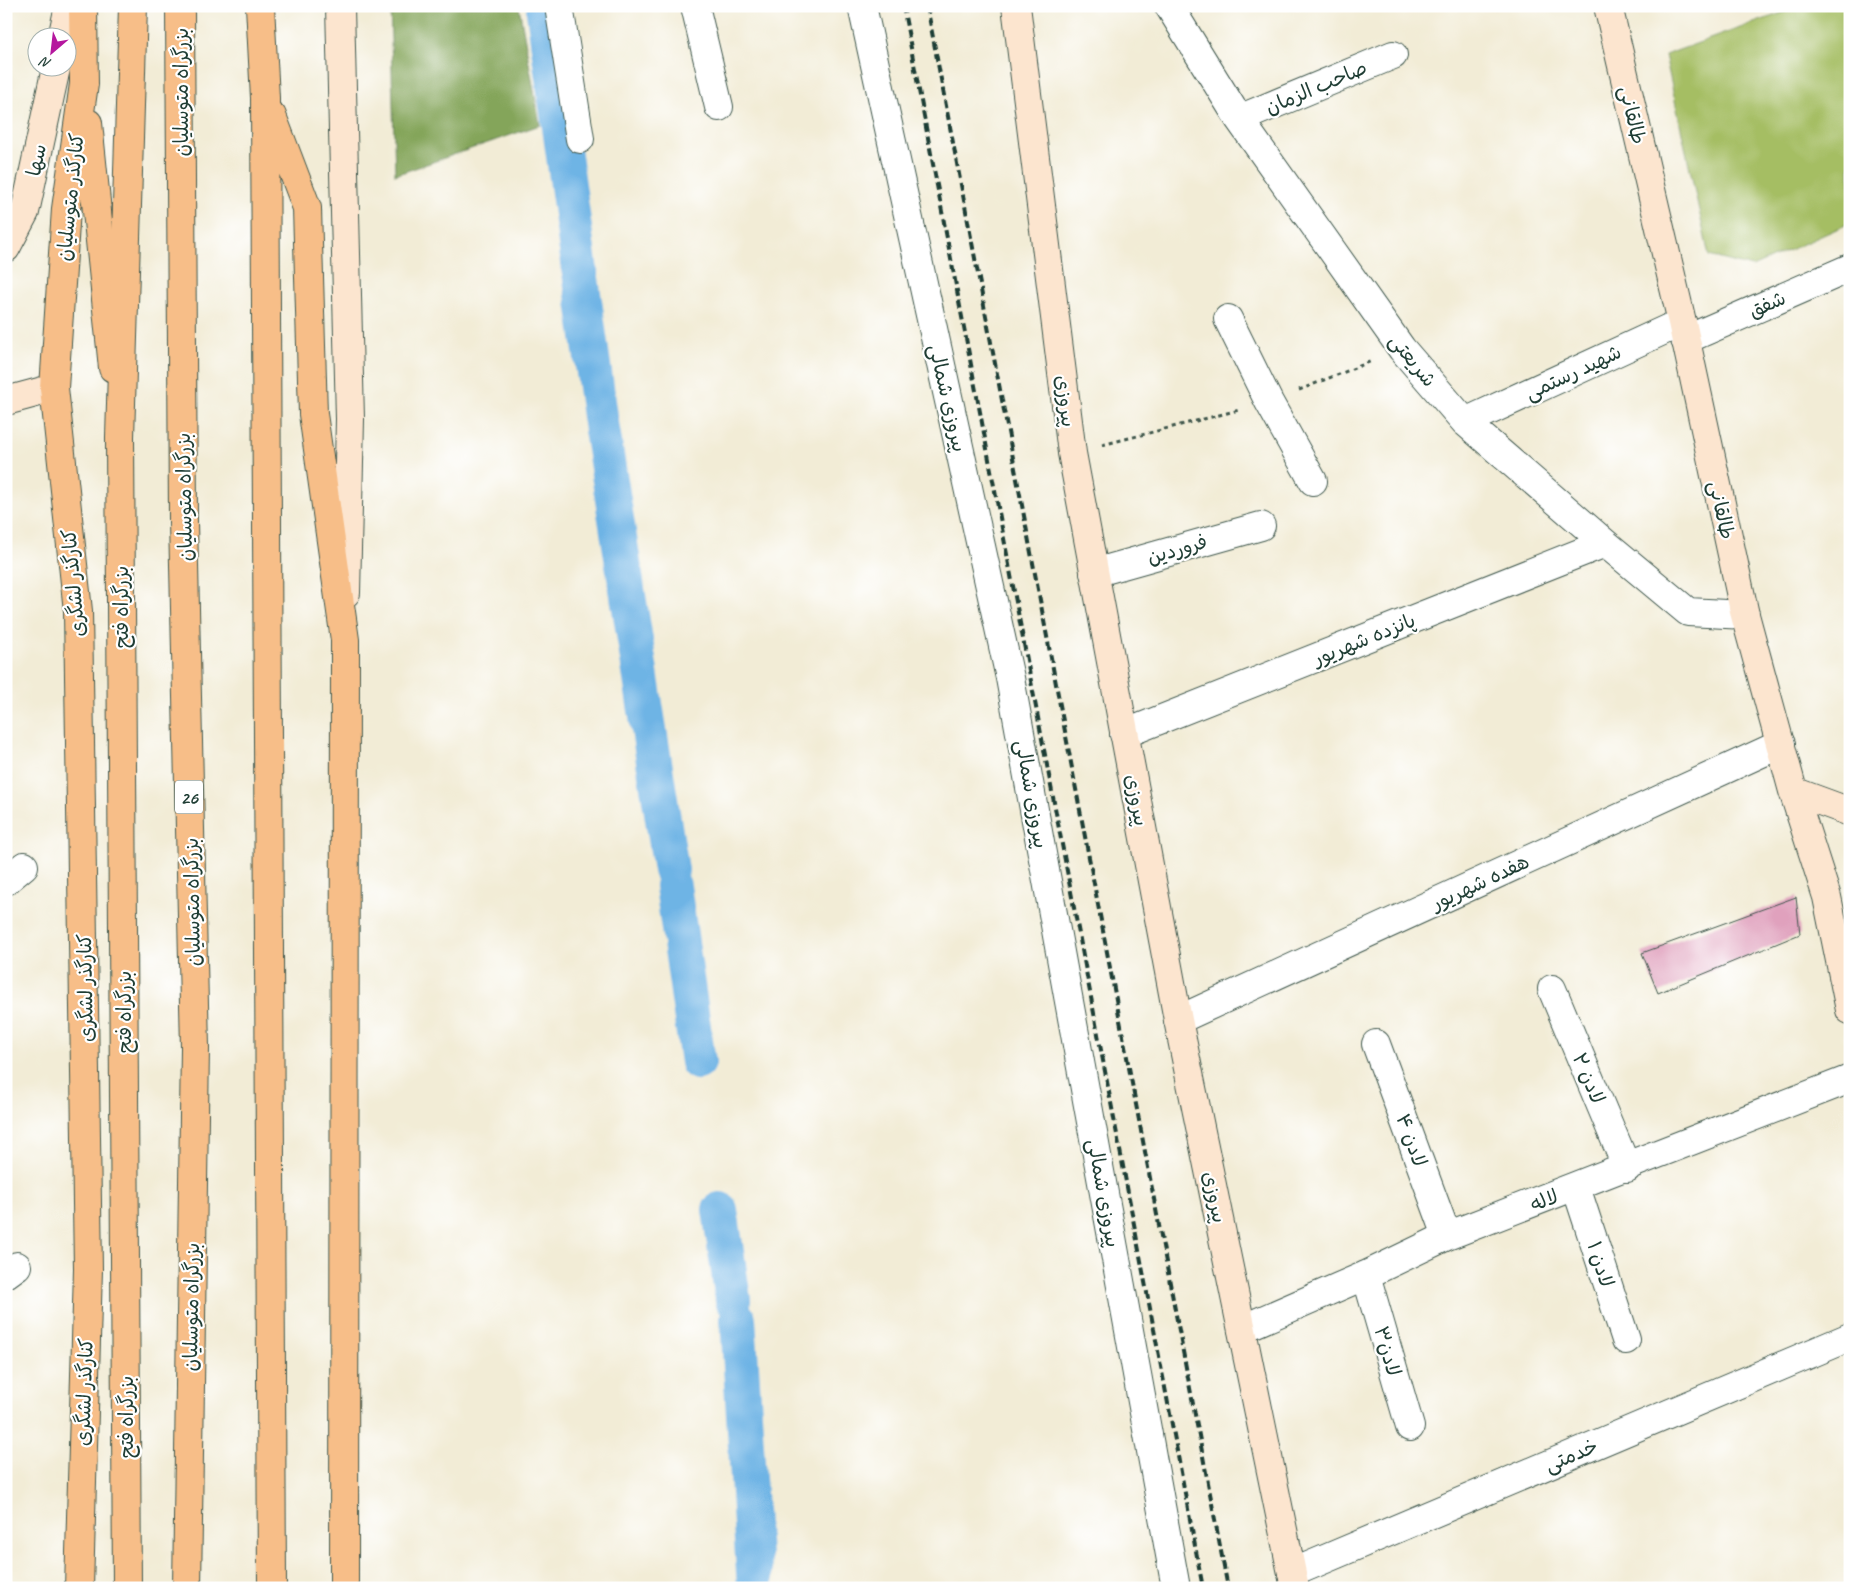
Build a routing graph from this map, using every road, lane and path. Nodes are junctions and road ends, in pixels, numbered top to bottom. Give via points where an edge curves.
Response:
1 (69, 6) edge
2 (82, 6) edge
3 (133, 6) edge
4 (180, 6) edge
5 (260, 6) edge
6 (340, 6) edge
7 (559, 6) edge
8 (695, 6) edge
9 (862, 6) edge
10 (1016, 6) edge
11 (1169, 6) edge
12 (1608, 6) edge
13 (64, 28) edge
14 (1393, 55) dead end
15 (54, 78) edge
16 (84, 84) junction
17 (265, 98) junction
18 (719, 107) dead end
19 (1239, 119) junction
20 (580, 139) dead end
21 (6, 248) edge
22 (1850, 268) edge
23 (1228, 319) dead end
24 (1683, 331) junction
25 (54, 388) junction
26 (6, 401) edge
27 (1465, 422) junction
28 (120, 436) junction
29 (1313, 481) dead end
30 (1261, 526) dead end
31 (1604, 544) junction
32 (1094, 573) junction
33 (1745, 615) junction
34 (345, 640) junction
35 (1124, 734) junction
36 (1781, 744) junction
37 (1793, 791) junction
38 (1850, 812) edge
39 (1838, 900) edge
40 (1552, 989) dead end
41 (1850, 1010) edge
42 (1178, 1020) junction
43 (1376, 1044) dead end
44 (1850, 1079) edge
45 (1627, 1168) junction
46 (1576, 1188) junction
47 (1447, 1236) junction
48 (1366, 1275) junction
49 (1242, 1329) junction
50 (1850, 1337) edge
51 (1626, 1340) dead end
52 (1410, 1427) dead end
53 (1293, 1580) edge
54 (79, 1588) edge
55 (127, 1588) edge
56 (187, 1588) edge
57 (272, 1588) edge
58 (344, 1588) edge
59 (1176, 1588) edge

1 - 13 street
2 - 16 main road, کنارگذر متوسلیان
3 - 28 main road
4 - 56 main road, بزرگراه متوسلیان / 26 via 183,521 195,1048
5 - 17 main road
6 - 34 street via 350,419
7 - 20 street
8 - 18 street
9 - 59 street, پیروزی شمالی via 1010,678
10 - 32 street, پیروزی via 1072,453
11 - 19 street, شریعتی
12 - 24 street, طالقانی
14 - 19 street, صاحب الزمان
15 - 21 street, سها via 25,212
16 - 25 main road, کنارگذر متوسلیان via 66,209
16 - 28 main road
17 - 34 main road via 307,208 313,414
17 - 57 main road
19 - 27 street, شریعتی via 1402,349
22 - 24 street, شفق
23 - 29 street
24 - 27 street, شهید رستمی
24 - 33 street, طالقانی
25 - 26 street
25 - 54 main road, کنارگذر لشگری via 78,611 79,651 88,1268
27 - 31 street, شریعتی
28 - 55 main road, بزرگراه فتح
30 - 32 street, فروردین
31 - 33 street, شریعتی via 1688,612
31 - 35 street, پانزده شهریور
32 - 35 street, پیروزی
33 - 36 street, طالقانی
34 - 58 main road
35 - 42 street, پیروزی
36 - 37 street, طالقانی
36 - 42 street, هفده شهریور
37 - 38 street
37 - 39 street, طالقانی
39 - 41 street, طالقانی
40 - 45 street, لادن ۲
42 - 49 street, پیروزی
43 - 47 street, لادن ۴
44 - 45 street, لاله
45 - 46 street, لاله
46 - 47 street, لاله
46 - 51 street, لادن ۱
47 - 48 street, لاله
48 - 49 street, لاله
48 - 52 street, لادن۳
49 - 53 street, پیروزی
50 - 53 street, خدمتی

